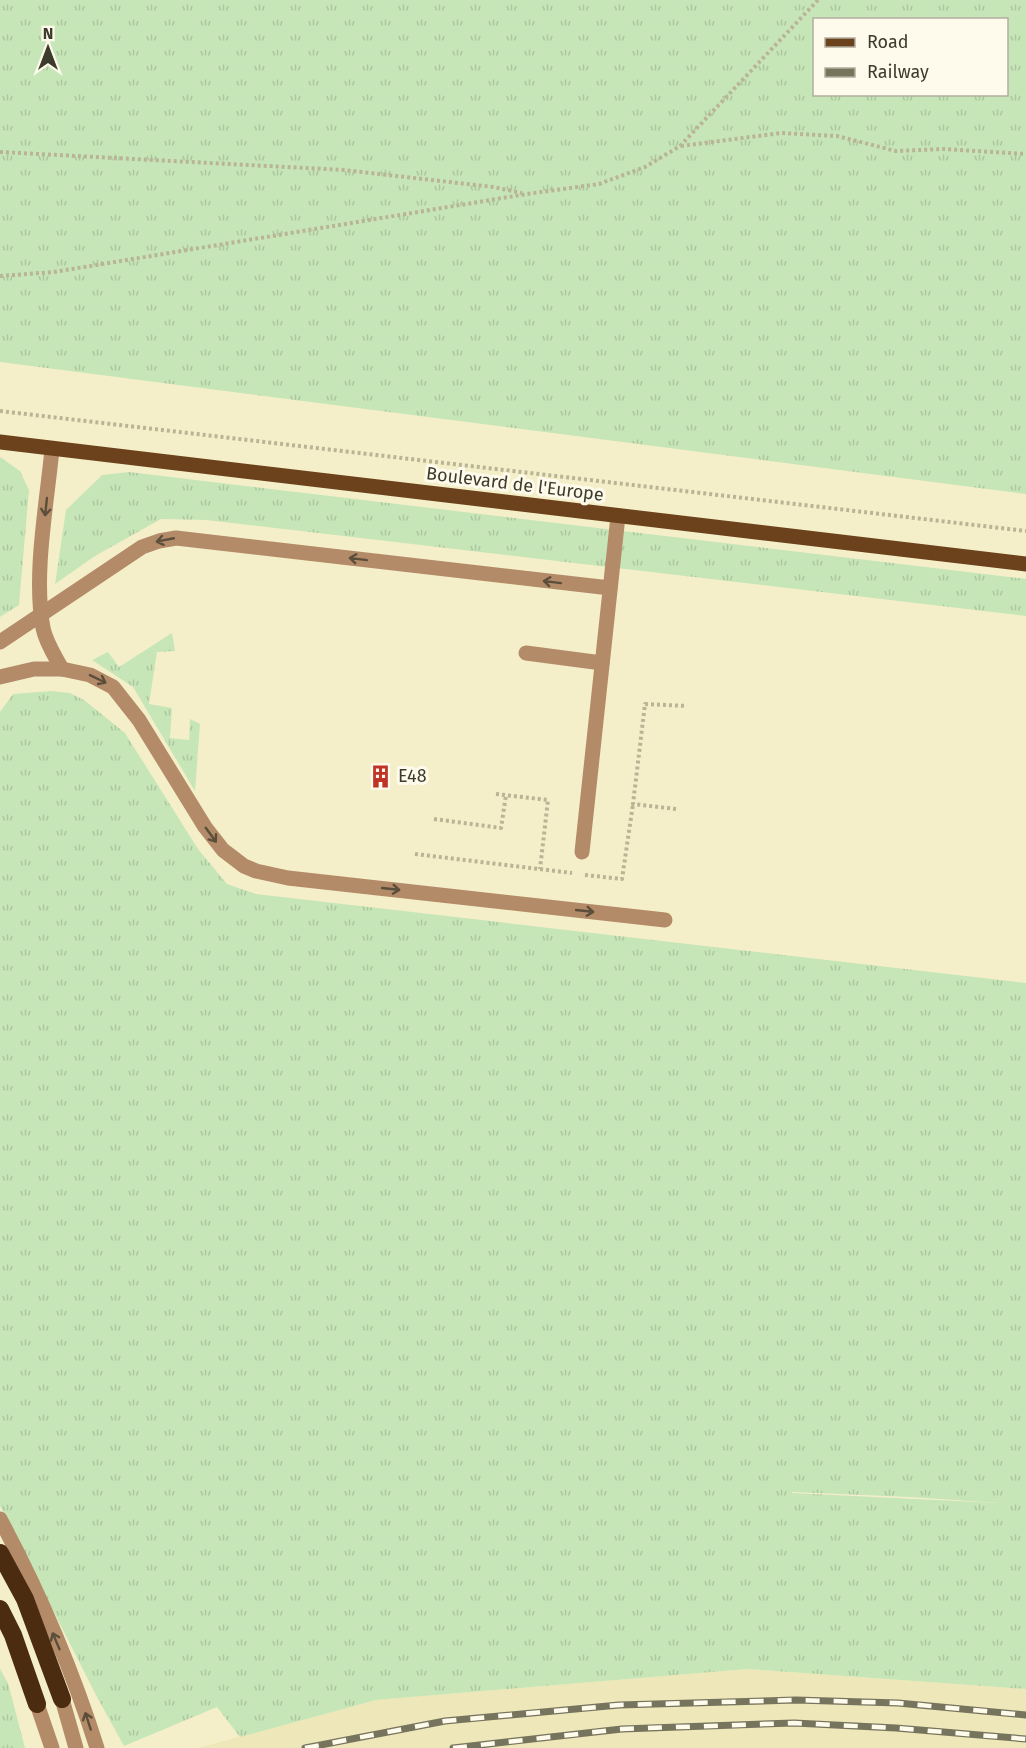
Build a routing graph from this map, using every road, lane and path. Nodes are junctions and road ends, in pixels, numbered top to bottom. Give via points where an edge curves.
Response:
1 (818, 0) edge
2 (681, 146) junction
3 (0, 152) edge
4 (1026, 154) edge
5 (527, 194) junction
6 (0, 276) edge
7 (0, 411) edge
8 (0, 442) edge
9 (52, 449) junction
10 (618, 516) junction
11 (1026, 531) edge
12 (1026, 564) edge
13 (610, 588) junction
14 (42, 614) junction
15 (0, 642) edge
16 (526, 653) dead end
17 (602, 663) junction
18 (62, 669) junction
19 (0, 677) edge
20 (687, 706) dead end
21 (496, 794) dead end
22 (506, 795) junction
23 (633, 804) junction
24 (676, 809) dead end
25 (434, 819) dead end
26 (582, 852) dead end
27 (415, 854) dead end
28 (540, 869) junction
29 (665, 920) dead end
30 (0, 1520) edge
31 (0, 1553) edge
32 (0, 1609) edge
33 (70, 1697) junction
34 (37, 1704) joint
35 (52, 1748) edge
36 (76, 1748) edge
37 (97, 1748) edge

1 - 2 path
2 - 4 path via 782,133 837,136 896,151 943,149
2 - 5 path via 645,166 599,184
3 - 5 path via 344,170
5 - 6 path via 54,272
7 - 11 path
8 - 9 main road, Boulevard de l'Europe
9 - 10 main road, Boulevard de l'Europe
9 -> 14 lane via 40,578
10 - 12 main road, Boulevard de l'Europe
10 - 13 lane
13 -> 14 lane via 176,538 142,547
13 - 17 lane
14 - 15 lane
14 - 18 lane via 45,637
16 - 17 lane
17 - 26 lane
18 - 19 lane via 34,669
18 -> 29 lane via 90,675 113,687 139,720 213,839 232,858 256,871 288,878
20 - 23 path via 645,704
21 - 22 path
22 - 25 path via 501,828
22 - 28 path via 548,800
23 - 24 path
23 - 28 path via 622,879
27 - 28 path
33 -> 30 lane via 20,1556
31 - 33 highway
32 - 34 highway
33 - 36 lane
37 -> 33 lane
34 - 35 lane

